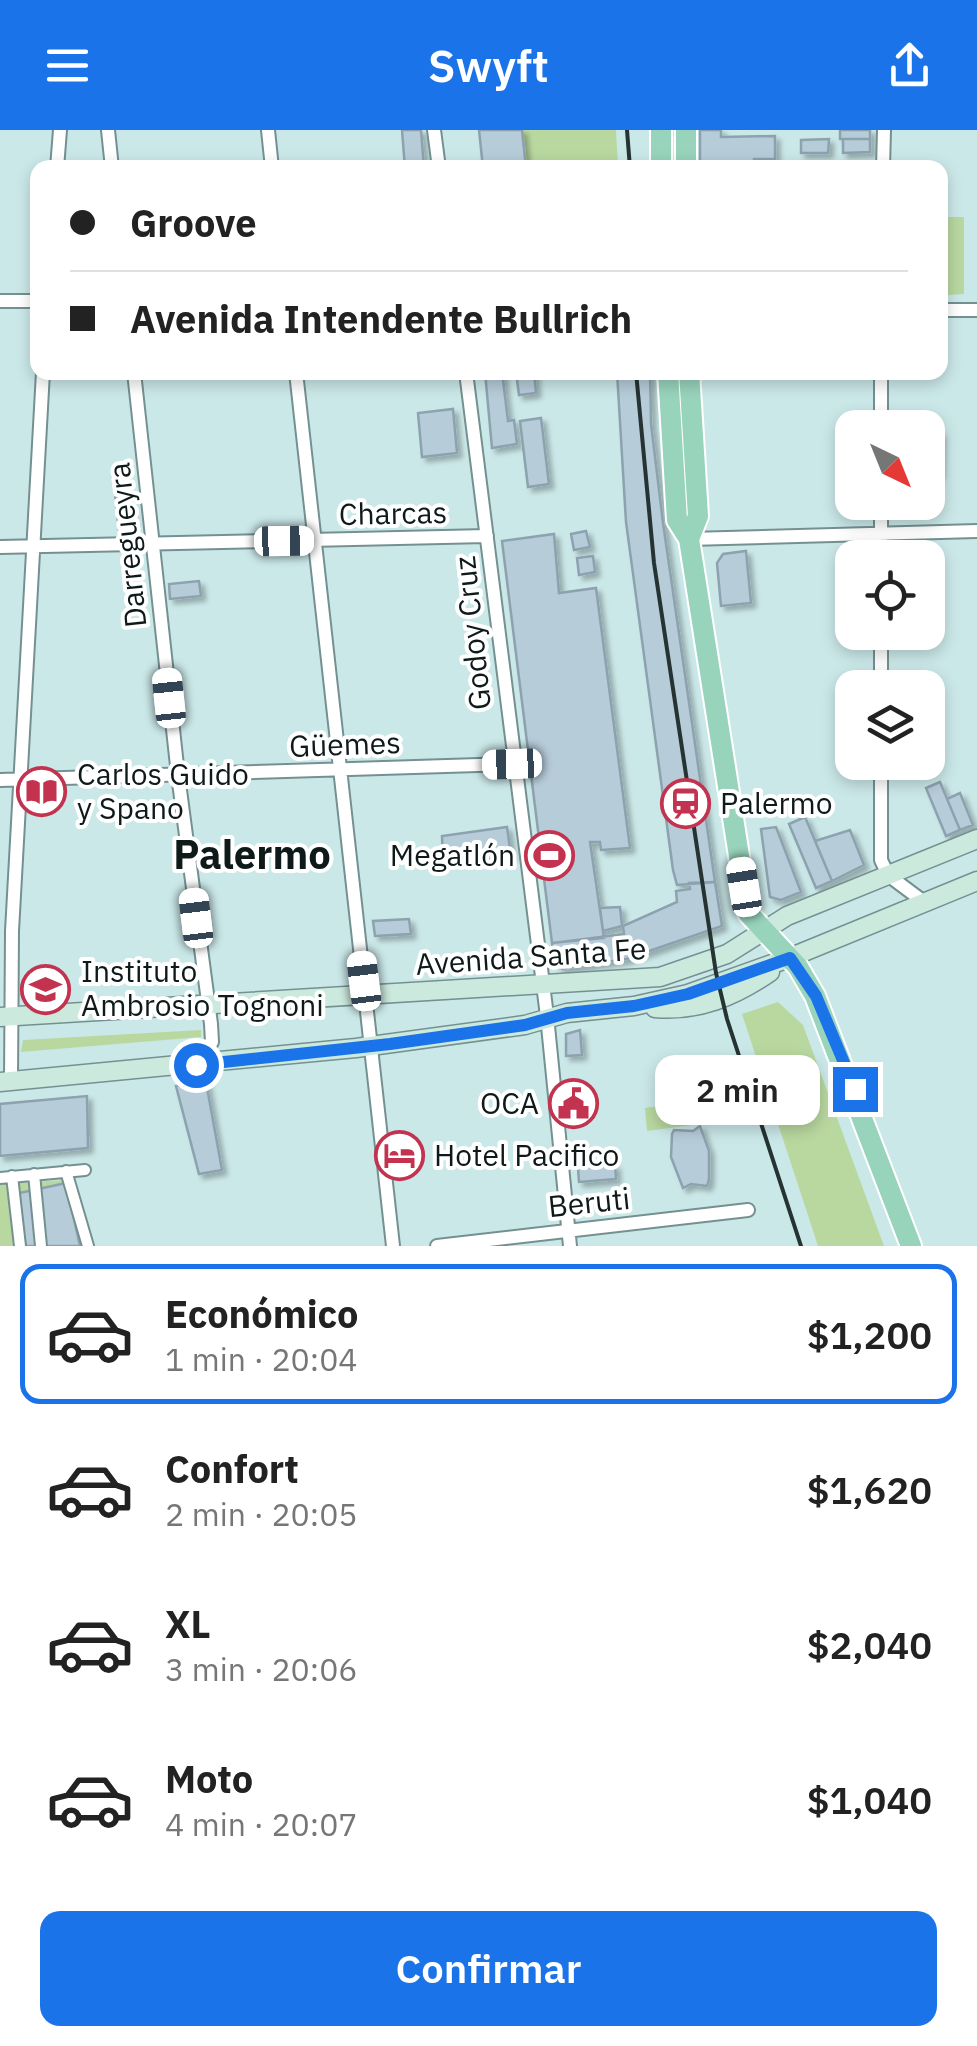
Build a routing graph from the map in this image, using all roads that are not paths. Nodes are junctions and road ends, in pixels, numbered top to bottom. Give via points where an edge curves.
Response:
1 (60, 130) edge
2 (108, 130) edge
3 (268, 130) edge
4 (434, 130) edge
5 (660, 130) edge
6 (686, 130) edge
7 (884, 130) edge
8 (58, 160) edge
9 (111, 160) edge
10 (271, 160) edge
11 (438, 160) edge
12 (661, 160) edge
13 (686, 160) edge
14 (883, 160) edge
15 (0, 301) edge
16 (30, 301) edge
17 (948, 310) edge
18 (977, 310) edge
19 (42, 380) edge
20 (135, 380) edge
21 (297, 380) edge
22 (467, 380) edge
23 (668, 380) edge
24 (690, 380) edge
25 (882, 380) edge
26 (881, 410) edge
27 (881, 520) edge
28 (977, 531) edge
29 (881, 534) junction
30 (487, 536) junction
31 (689, 538) junction
32 (316, 540) junction
33 (881, 540) edge
34 (152, 543) junction
35 (0, 546) edge
36 (32, 546) junction
37 (512, 764) junction
38 (340, 770) junction
39 (178, 775) junction
40 (21, 779) junction
41 (0, 780) edge
42 (881, 780) edge
43 (977, 839) edge
44 (888, 874) junction
45 (976, 881) edge
46 (924, 902) junction
47 (761, 929) junction
48 (790, 958) junction
49 (542, 984) junction
50 (365, 996) junction
51 (208, 1005) junction
52 (547, 1016) junction
53 (4, 1017) edge
54 (371, 1046) junction
55 (196, 1065) junction
56 (5, 1081) edge
57 (86, 1170) dead end
58 (66, 1171) junction
59 (34, 1174) junction
60 (6, 1177) edge
61 (748, 1210) dead end
62 (569, 1230) junction
63 (20, 1246) edge
64 (41, 1246) edge
65 (88, 1246) edge
66 (393, 1246) edge
67 (437, 1246) edge
68 (570, 1246) edge
69 (911, 1246) edge

1 - 8 street
2 - 9 street
3 - 10 street
4 - 11 street
5 - 12 main road
6 - 13 main road
7 - 14 street
15 - 16 street
17 - 18 street
19 - 36 street
20 - 34 street, Darregueyra
21 - 32 street
22 - 30 street, Godoy Cruz
23 - 31 main road via 677,520
24 - 31 main road via 698,516
25 - 26 street
27 - 29 street
28 - 29 street
29 - 31 street
29 - 33 street
30 - 32 street, Charcas
30 - 37 street, Godoy Cruz
31 - 47 main road via 748,913
32 - 34 street, Charcas
32 - 38 street
34 - 36 street, Charcas
34 - 39 street, Darregueyra
35 - 36 street, Charcas
36 - 40 street
37 - 38 street, Güemes
37 - 49 street, Godoy Cruz
38 - 39 street, Güemes
38 - 50 street
39 - 40 street, Güemes
39 - 51 street, Darregueyra
40 - 41 street, Güemes
40 - 53 street
42 - 44 street via 881,860
43 - 44 main road, Avenida Santa Fe
44 - 46 street
44 - 47 main road, Avenida Santa Fe
45 - 46 main road, Avenida Santa Fe
46 - 48 main road, Avenida Santa Fe
47 - 48 main road
47 - 49 main road, Avenida Santa Fe via 727,954 660,976
48 - 52 main road, Avenida Santa Fe via 688,994
48 - 69 main road via 806,977 841,1054
49 - 50 main road, Avenida Santa Fe
49 - 52 street, Godoy Cruz
50 - 51 main road, Avenida Santa Fe
50 - 54 street
51 - 53 main road, Avenida Santa Fe
51 - 55 street, Darregueyra via 212,1042
52 - 54 main road, Avenida Santa Fe via 525,1025
52 - 62 street, Godoy Cruz
53 - 56 street
54 - 55 main road, Avenida Santa Fe
54 - 66 street
55 - 56 main road, Avenida Santa Fe
57 - 58 street
58 - 59 street
58 - 65 street
59 - 60 street
59 - 64 street
60 - 63 street
61 - 62 street, Beruti
62 - 67 street, Beruti
62 - 68 street, Godoy Cruz

